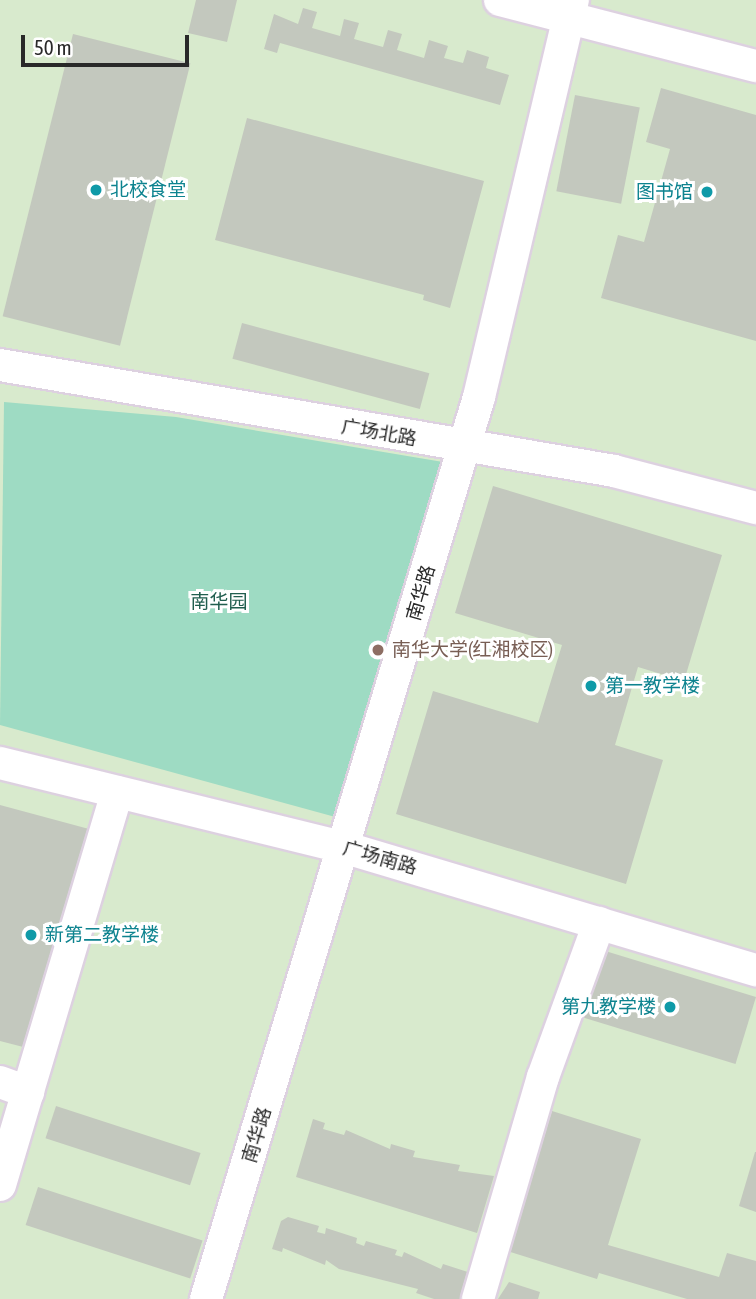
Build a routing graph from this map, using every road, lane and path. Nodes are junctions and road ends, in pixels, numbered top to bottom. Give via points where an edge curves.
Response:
1 (500, 0) edge
2 (571, 8) edge
3 (756, 66) edge
4 (0, 365) edge
5 (464, 448) junction
6 (756, 508) edge
7 (0, 763) edge
8 (117, 792) junction
9 (346, 848) junction
10 (599, 923) junction
11 (756, 970) edge
12 (14, 1087) edge
13 (0, 1185) edge
14 (206, 1299) edge
15 (478, 1299) edge

1 - 2 lane
2 - 3 lane
2 - 5 lane, 南华路
4 - 5 lane, 广场北路
5 - 6 lane, 广场北路 via 614,471
5 - 9 lane, 南华路
7 - 8 lane, 广场南路
8 - 9 lane, 广场南路
8 - 12 lane
9 - 10 lane, 广场南路
9 - 14 lane, 南华路
10 - 11 lane, 广场南路
10 - 15 lane via 543,1077
12 - 13 lane

